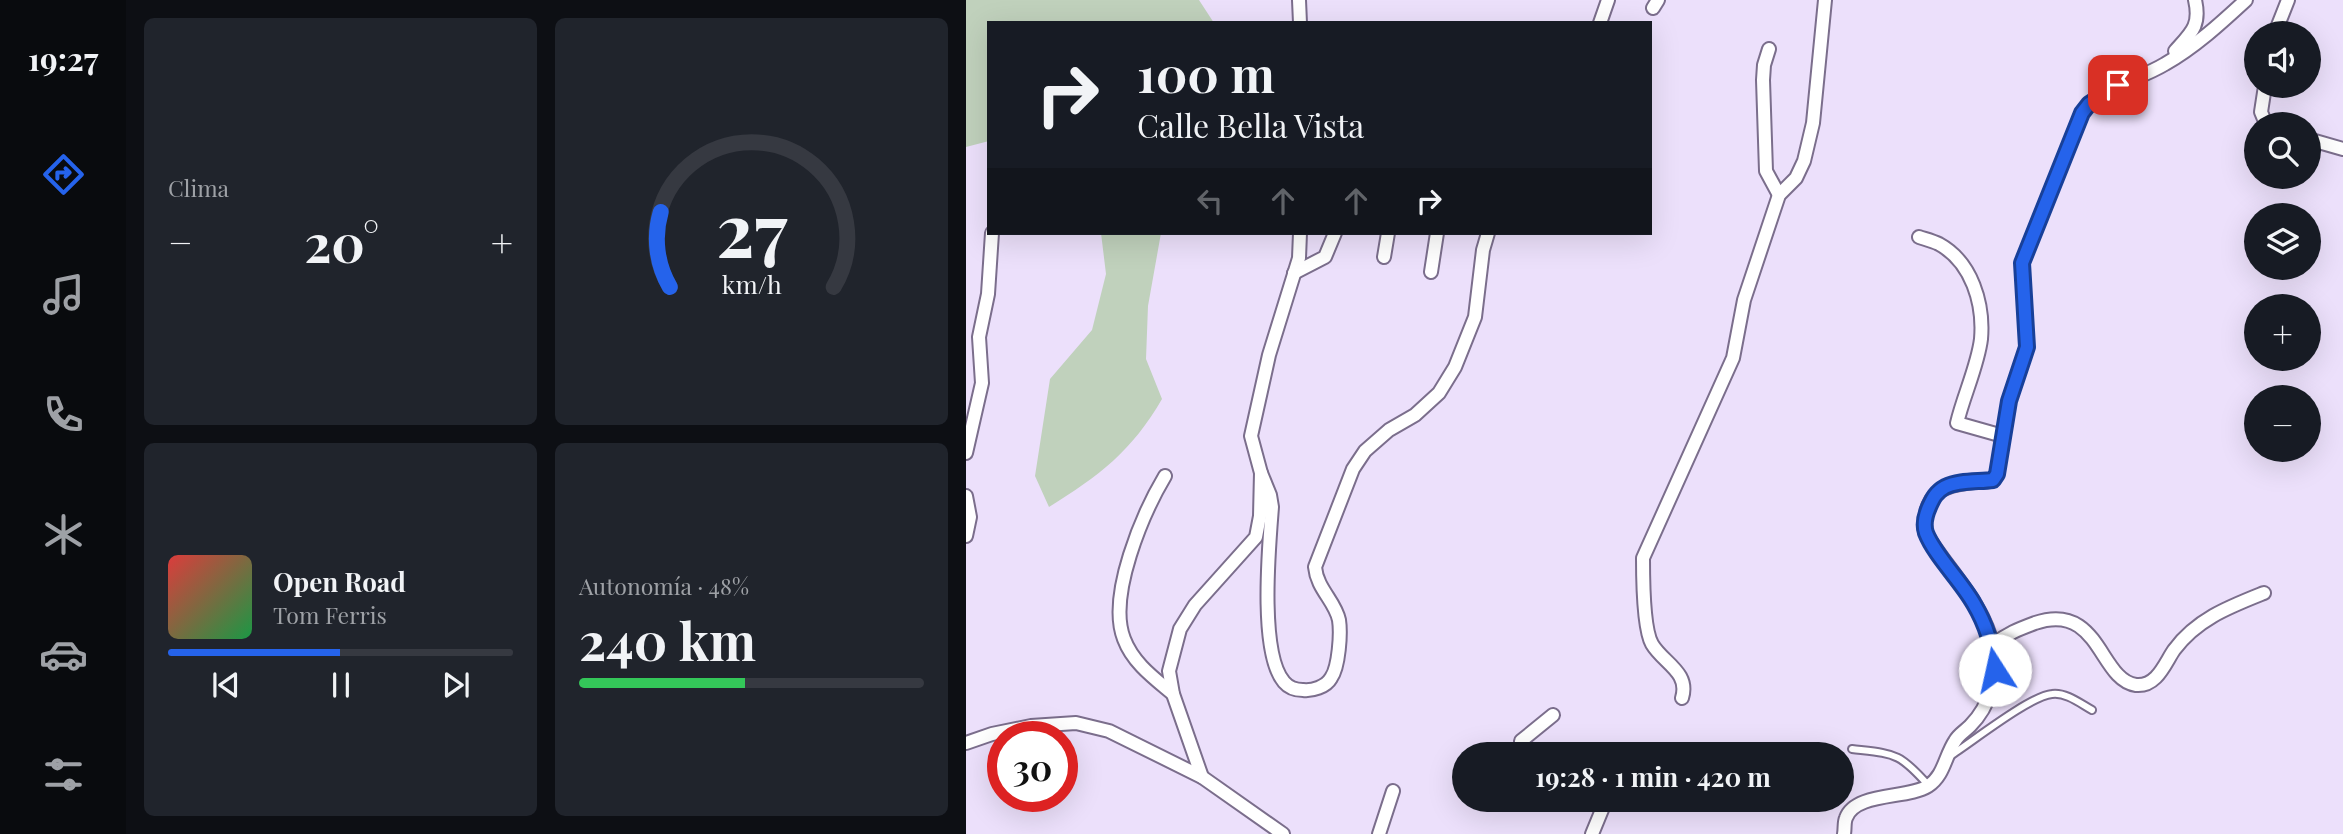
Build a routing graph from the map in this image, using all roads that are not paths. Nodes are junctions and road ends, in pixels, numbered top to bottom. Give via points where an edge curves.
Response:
1 (1299, 0) edge
2 (1608, 0) edge
3 (1825, 0) edge
4 (2195, 0) edge
5 (2246, 0) edge
6 (2288, 0) edge
7 (1300, 21) edge
8 (1601, 21) edge
9 (2280, 21) edge
10 (1769, 49) dead end
11 (2165, 64) junction
12 (2321, 143) edge
13 (2343, 149) edge
14 (1779, 195) junction
15 (992, 235) edge
16 (1300, 235) edge
17 (1334, 235) edge
18 (1388, 235) edge
19 (1437, 235) edge
20 (1487, 235) edge
21 (1919, 237) dead end
22 (1384, 257) dead end
23 (1431, 272) dead end
24 (1294, 273) junction
25 (2003, 436) junction
26 (966, 453) edge
27 (1261, 473) junction
28 (1165, 475) dead end
29 (966, 496) edge
30 (966, 536) edge
31 (2264, 593) dead end
32 (1993, 645) junction
33 (1173, 694) junction
34 (1682, 698) dead end
35 (2092, 710) dead end
36 (1553, 715) dead end
37 (1521, 742) edge
38 (966, 743) edge
39 (1854, 749) edge
40 (1948, 757) junction
41 (1202, 777) junction
42 (1929, 786) junction
43 (1393, 791) dead end
44 (1601, 812) edge
45 (1283, 834) edge
46 (1379, 834) edge
47 (1592, 834) edge
48 (1844, 834) edge

1 - 7 street
2 - 8 street
3 - 14 street via 1809,144 1796,178
4 - 11 street via 2198,17 2192,31
5 - 11 street
6 - 9 street
10 - 14 street via 1763,80 1766,171
11 - 25 street via 2103,93 2082,113 2022,263 2027,347
12 - 13 street
14 - 34 street via 1744,300 1733,358 1643,558 1642,592 1651,642 1683,680
15 - 26 street via 988,294 979,337 982,383
16 - 24 street
17 - 24 street via 1325,257
18 - 22 street
19 - 23 street
20 - 27 street via 1475,317 1455,366 1439,393 1365,451 1353,469 1315,567 1317,580 1339,618 1339,645 1331,678 1309,691 1294,690 1284,682 1274,659 1266,585 1272,507
21 - 25 street via 1953,255 1975,288 1981,340 1957,423
24 - 27 street via 1251,436
25 - 32 street via 1993,480 1945,487 1935,494 1924,519 1925,532 1973,602
27 - 33 street via 1256,537 1195,605 1180,629 1169,671
28 - 33 street via 1138,526 1119,613 1123,638 1141,667
29 - 30 street via 970,517
31 - 32 street via 2221,610 2195,627 2155,678 2143,684 2124,679 2089,634 2057,618 2013,631
32 - 40 street via 1992,689
33 - 41 street
35 - 40 lane via 2053,693 2028,704
36 - 37 street
38 - 41 street via 1031,726 1076,723 1109,731
39 - 42 lane via 1894,754
40 - 42 street
41 - 45 street
42 - 48 street via 1914,793 1878,797 1854,808 1846,816
43 - 46 street
44 - 47 street

